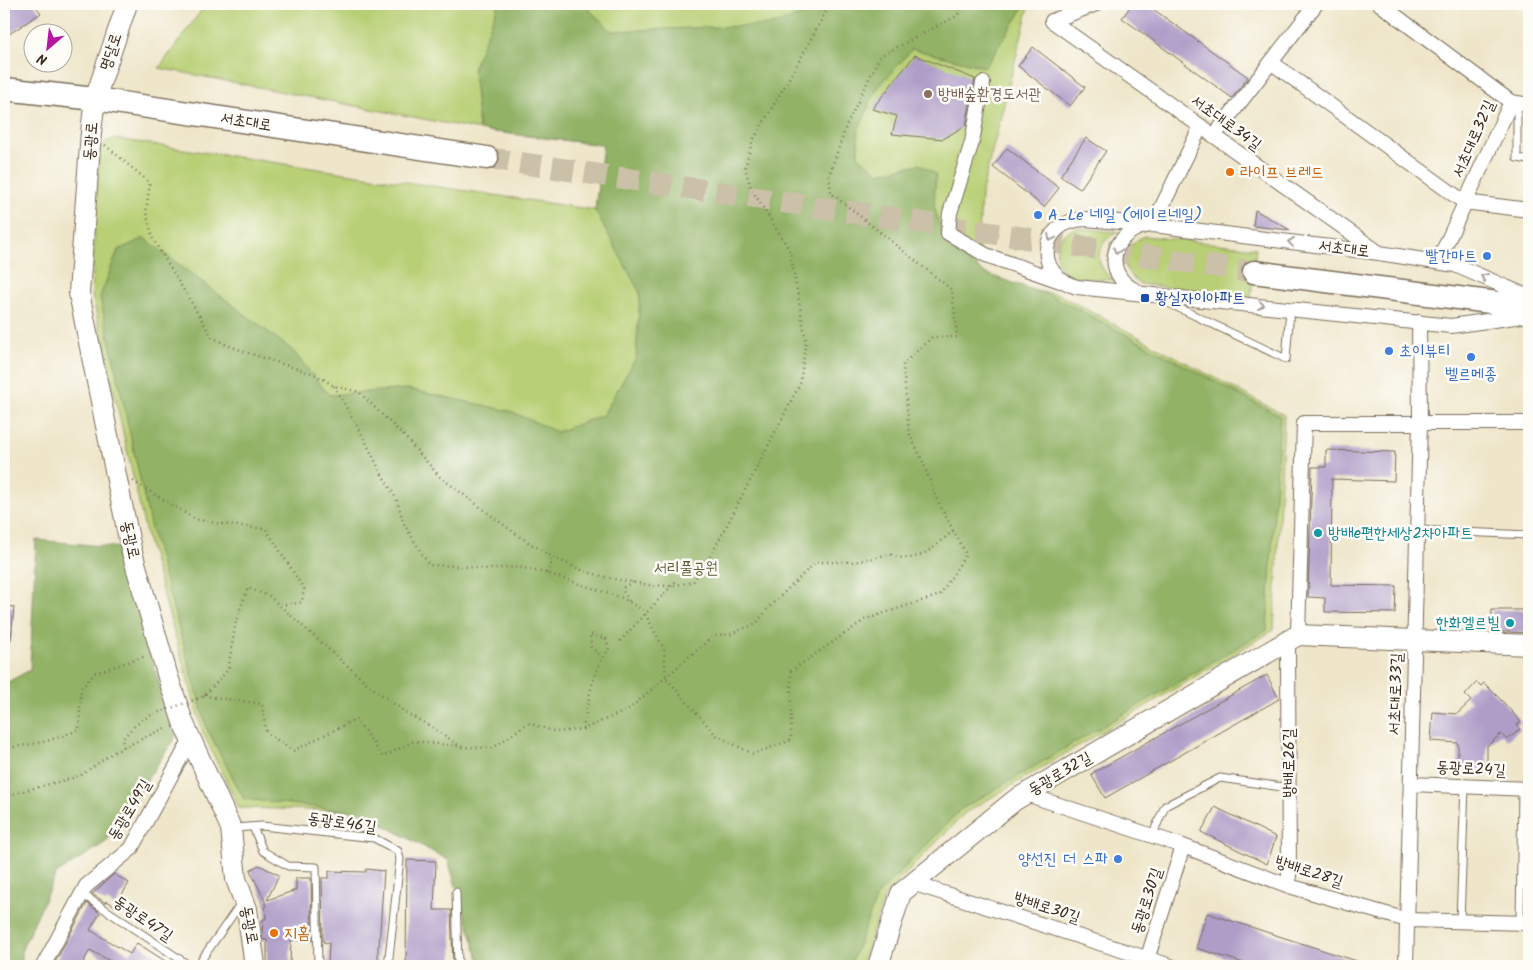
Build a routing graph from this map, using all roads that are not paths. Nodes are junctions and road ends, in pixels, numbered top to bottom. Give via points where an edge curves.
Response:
1 (127, 4) edge
2 (1096, 4) edge
3 (1316, 4) edge
4 (1380, 4) edge
5 (1272, 62) junction
6 (983, 83) dead end
7 (4, 89) edge
8 (95, 99) junction
9 (1519, 103) edge
10 (1200, 126) junction
11 (1214, 136) junction
12 (487, 158) tunnel mouth
13 (1529, 160) edge
14 (1464, 202) junction
15 (1529, 210) edge
16 (1153, 225) junction
17 (1379, 253) junction
18 (1438, 262) junction
19 (1254, 272) tunnel mouth
20 (1067, 284) junction
21 (1146, 293) junction
22 (1529, 297) edge
23 (1529, 307) edge
24 (1290, 308) junction
25 (1529, 315) edge
26 (1419, 322) junction
27 (1420, 422) junction
28 (1529, 423) edge
29 (1417, 530) junction
30 (1529, 535) edge
31 (1293, 638) junction
32 (1415, 640) junction
33 (1529, 645) edge
34 (187, 730) junction
35 (1411, 784) junction
36 (1465, 786) junction
37 (1289, 788) junction
38 (1526, 789) edge
39 (1026, 794) junction
40 (253, 827) junction
41 (231, 828) junction
42 (1152, 836) junction
43 (1183, 846) junction
44 (912, 883) junction
45 (1289, 886) junction
46 (456, 892) dead end
47 (82, 894) junction
48 (244, 900) junction
49 (1407, 920) junction
50 (1460, 922) junction
51 (1525, 923) edge
52 (1146, 963) edge
53 (43, 966) edge
54 (190, 966) edge
55 (197, 966) edge
56 (256, 966) edge
57 (318, 966) edge
58 (388, 966) edge
59 (458, 966) edge
60 (878, 966) edge
61 (1171, 966) edge
62 (1406, 966) edge

1 - 8 street, 명달로
2 - 10 street, 서초대로34길 via 1052,21
3 - 5 street
4 - 9 street, 서초대로32길
5 - 11 street
5 - 14 street, 서초대로32길
6 - 20 street via 972,142 950,212 948,233 986,255
7 - 8 main road, 서초대로
8 - 12 main road, 서초대로
8 - 34 street, 동광로 via 79,293 131,549
9 - 13 lane via 1517,158
9 - 14 street, 서초대로32길
10 - 11 street, 서초대로34길
10 - 16 street
11 - 17 street, 서초대로34길
14 - 15 street
14 - 18 street, 서초대로32길
17 -> 16 street, 서초대로
16 -> 20 street, 서초대로 via 1085,219 1064,223 1055,230 1046,249 1051,270
16 -> 21 street, 서초대로 via 1132,229 1118,245 1115,256 1118,271 1126,285
17 - 18 street, 서초대로
22 -> 18 street, 서초대로 via 1455,264
19 - 23 main road
20 - 21 street, 서초대로
21 -> 24 street, 서초대로
21 - 24 lane, 서초대로 via 1286,358
24 - 26 street, 서초대로
25 - 26 street, 서초대로 via 1451,326
26 - 27 street, 서초대로33길
27 - 28 street
27 - 29 street, 서초대로33길
27 - 31 street via 1304,423
29 - 30 lane
29 - 32 street, 서초대로33길
31 - 32 street
31 - 37 street, 방배로26길
31 - 39 street, 동광로32길
32 - 33 street
32 - 35 street, 서초대로33길
34 - 41 street, 동광로
34 - 47 street, 동광로49길 via 131,849 86,886
35 - 36 street, 동광로24길
35 - 49 street, 서초대로33길
36 - 38 street, 동광로24길
36 - 50 lane
37 - 42 lane via 1220,778 1165,806
37 - 45 street, 방배로26길
38 - 51 lane, 방배로28길
39 - 42 street, 방배로28길
39 - 44 street, 동광로32길
40 - 41 lane, 동광로46길
40 - 57 lane via 262,851 288,866 316,867
40 - 58 lane, 동광로46길 via 374,838 398,851 400,859
41 - 48 street, 동광로 via 236,879
42 - 43 street, 방배로28길
43 - 45 street, 방배로28길
43 - 52 street, 동광로30길
44 - 52 street, 방배로30길
44 - 60 street, 동광로32길 via 901,893
45 - 49 street, 방배로28길
46 - 59 lane
47 - 53 street, 동광로49길
47 - 54 lane, 동광로47길
48 - 55 lane
48 - 56 street, 동광로
49 - 50 street, 방배로28길
49 - 62 street, 서초대로33길
50 - 51 street, 방배로28길
52 - 61 street, 방배로30길

